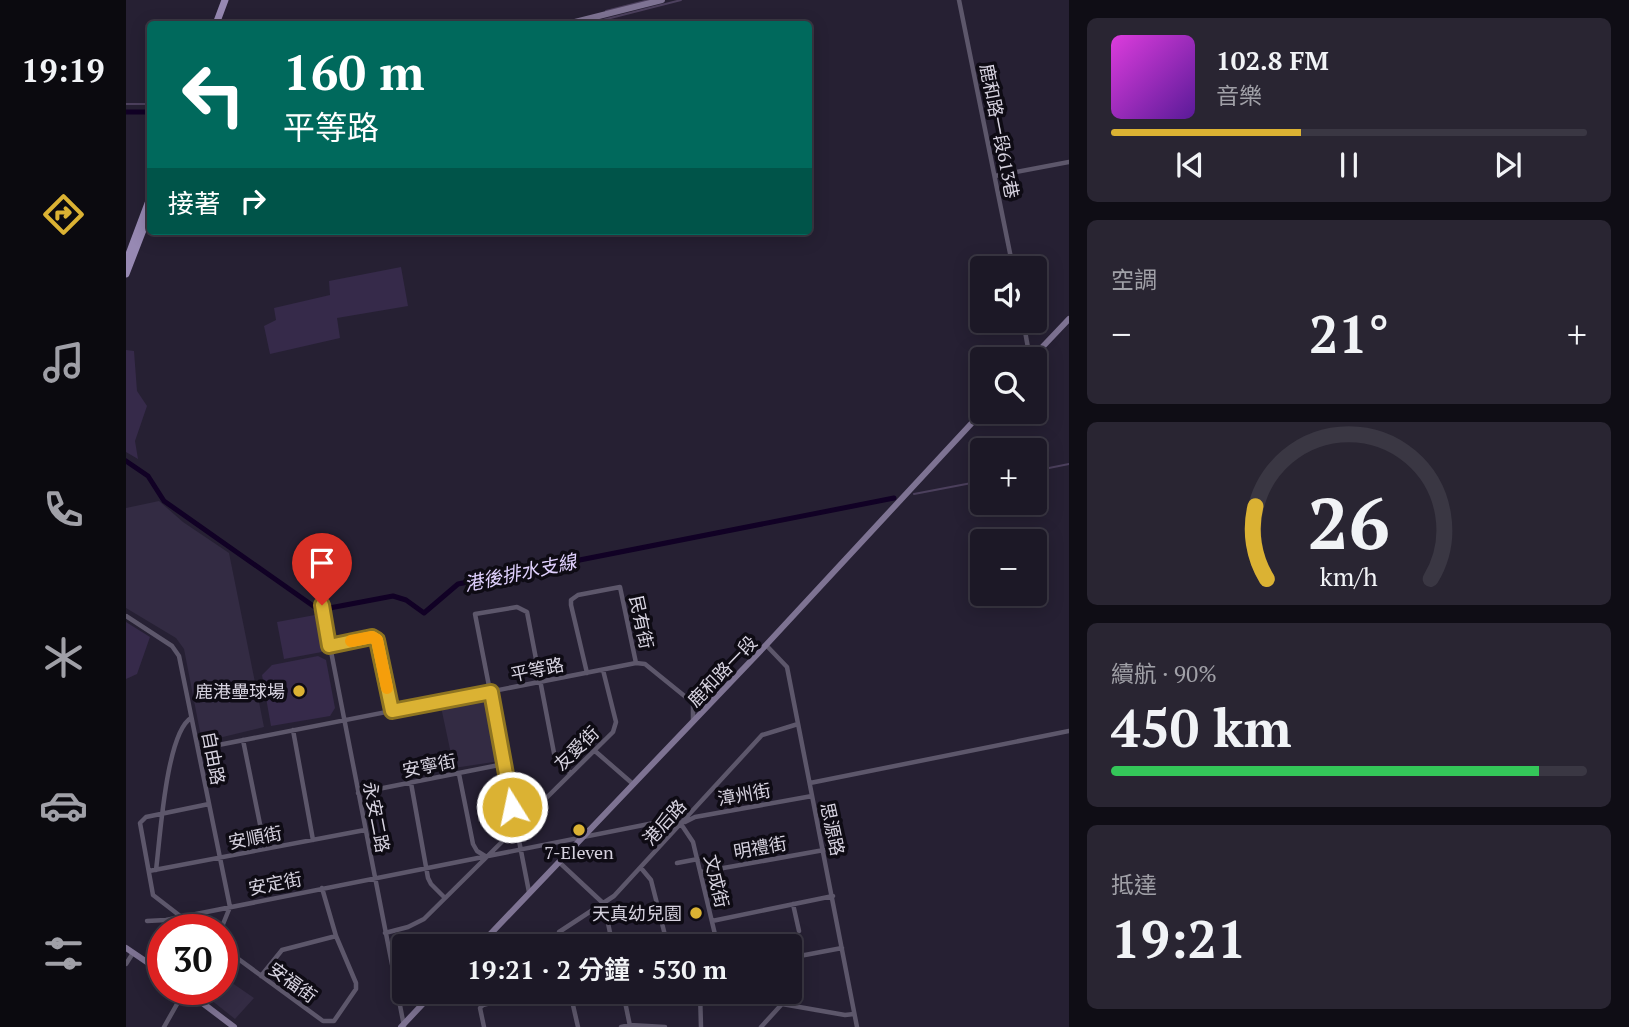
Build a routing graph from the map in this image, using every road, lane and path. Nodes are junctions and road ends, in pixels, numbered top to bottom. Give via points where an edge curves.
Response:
1 (227, 0) edge
2 (959, 0) edge
3 (660, 1) edge
4 (219, 21) edge
5 (579, 21) edge
6 (1069, 162) edge
7 (995, 176) junction
8 (147, 206) edge
9 (147, 220) edge
10 (1011, 256) edge
11 (126, 262) edge
12 (126, 274) edge
13 (1069, 319) edge
14 (1042, 347) edge
15 (971, 424) edge
16 (322, 605) dead end
17 (126, 616) edge
18 (766, 645) junction
19 (329, 646) junction
20 (636, 663) junction
21 (603, 670) junction
22 (587, 673) junction
23 (540, 683) junction
24 (491, 692) junction
25 (714, 699) junction
26 (693, 702) junction
27 (704, 710) junction
28 (392, 711) junction
29 (191, 718) junction
30 (344, 721) junction
31 (693, 722) junction
32 (798, 724) junction
33 (292, 730) junction
34 (1069, 731) edge
35 (243, 740) junction
36 (198, 749) junction
37 (595, 751) junction
38 (505, 764) junction
39 (570, 773) junction
40 (459, 774) junction
41 (411, 783) junction
42 (810, 783) junction
43 (634, 784) junction
44 (358, 793) junction
45 (812, 796) junction
46 (209, 804) junction
47 (163, 814) junction
48 (681, 824) junction
49 (516, 828) junction
50 (365, 830) junction
51 (579, 839) junction
52 (313, 840) junction
53 (265, 849) junction
54 (521, 850) junction
55 (824, 850) junction
56 (486, 857) junction
57 (219, 858) junction
58 (698, 859) junction
59 (560, 863) junction
60 (677, 863) dead end
61 (426, 868) junction
62 (641, 868) junction
63 (156, 870) junction
64 (149, 871) junction
65 (701, 872) junction
66 (374, 877) junction
67 (322, 888) junction
68 (529, 893) junction
69 (833, 896) junction
70 (445, 898) junction
71 (604, 904) junction
72 (793, 904) junction
73 (230, 907) junction
74 (177, 914) edge
75 (196, 914) edge
76 (227, 914) edge
77 (712, 921) junction
78 (799, 931) dead end
79 (385, 933) junction
80 (490, 934) edge
81 (559, 934) edge
82 (610, 934) edge
83 (665, 934) edge
84 (715, 934) edge
85 (336, 936) junction
86 (126, 948) edge
87 (842, 948) junction
88 (134, 953) junction
89 (802, 956) edge
90 (238, 959) edge
91 (147, 962) edge
92 (126, 964) edge
93 (261, 976) junction
94 (423, 1004) edge
95 (485, 1004) edge
96 (573, 1004) edge
97 (625, 1004) edge
98 (700, 1004) edge
99 (782, 1004) joint
100 (176, 1005) edge
101 (206, 1005) edge
102 (854, 1014) junction
103 (403, 1026) edge
104 (630, 1026) edge
105 (164, 1027) edge
106 (234, 1027) edge
107 (484, 1027) edge
108 (578, 1027) edge
109 (621, 1027) edge
110 (665, 1027) edge
111 (701, 1027) edge
112 (761, 1027) edge
113 (857, 1027) edge

1 - 4 main road
2 - 7 street, 鹿和路一段613巷
3 - 5 main road
6 - 7 street
7 - 10 street, 鹿和路一段613巷
8 - 11 main road
9 - 12 main road
13 - 14 main road
15 - 18 main road, 鹿和路一段
16 - 19 street, 永安二路
17 - 29 street, 自由路 via 177,650
18 - 25 main road, 鹿和路一段
18 - 32 street, 思源路 via 788,667
19 - 28 street via 375,638
19 - 30 street, 永安二路
20 - 21 street, 平等路
20 - 22 street, 民有街 via 620,587 578,594 571,605
20 - 26 street via 645,664
21 - 22 street, 平等路
21 - 37 street, 友愛街 via 616,726
22 - 23 street, 平等路
23 - 24 street, 平等路
23 - 24 street via 525,609 475,614
23 - 39 street via 554,753
24 - 28 street, 平等路
24 - 38 street
25 - 26 street
25 - 27 main road, 鹿和路一段
26 - 27 street
26 - 31 street
27 - 31 main road, 鹿和路一段
28 - 30 street, 平等路
29 - 36 street, 自由路
29 - 47 street via 175,746 164,788
30 - 33 street, 平等路
30 - 44 street, 永安二路
31 - 43 main road, 鹿和路一段
32 - 42 street, 思源路
32 - 48 street, 港后路 via 762,735
33 - 35 street, 平等路
33 - 52 street
34 - 42 street
35 - 36 street, 平等路
35 - 53 street
36 - 46 street, 自由路
37 - 39 street, 友愛街
37 - 43 street
38 - 40 street, 安寧街
38 - 49 street
39 - 49 street, 友愛街
40 - 41 street, 安寧街
40 - 56 street via 473,844
41 - 44 street, 安寧街
41 - 61 street
42 - 45 street, 思源路
43 - 51 main road, 鹿和路一段
44 - 50 street, 永安二路
45 - 48 street, 漳州街 via 695,817
45 - 55 street, 思源路
46 - 47 street
46 - 57 street, 自由路
47 - 63 street
47 - 64 street via 140,823
48 - 51 street, 安定街 via 669,820
48 - 58 street, 文成街 via 694,842
48 - 62 street, 港后路
49 - 54 street
49 - 56 street, 友愛街
50 - 52 street, 安順街
50 - 66 street, 永安二路
51 - 54 street, 安定街
51 - 59 main road, 鹿和路一段
52 - 53 street, 安順街
53 - 57 street, 安順街
54 - 56 street, 安定街
54 - 68 street
55 - 65 street, 明禮街
55 - 69 street, 思源路
56 - 61 street, 安定街
56 - 70 street, 友愛街
57 - 63 street, 安順街
57 - 73 street, 自由路
58 - 60 street
58 - 65 street, 文成街
59 - 68 main road, 鹿和路一段
59 - 71 street
61 - 66 street, 安定街
61 - 70 street via 431,884
62 - 71 street, 港后路
62 - 83 street via 650,880
63 - 64 street, 安順街
64 - 74 street via 153,895
65 - 77 street, 文成街
66 - 67 street, 安定街
66 - 79 street, 永安二路
67 - 73 street, 安定街
67 - 85 street, 安福街
68 - 80 main road, 鹿和路一段
69 - 72 street
69 - 87 street, 思源路
70 - 79 street, 友愛街 via 417,923
71 - 81 street, 港后路
71 - 82 street
72 - 77 street
72 - 78 street
73 - 75 street, 安定街
73 - 76 street
77 - 84 street, 文成街
79 - 103 street, 永安二路
85 - 93 street via 278,952
85 - 93 street, 安福街 via 356,989 334,1021 323,1021
86 - 88 main road
87 - 89 street
87 - 102 street, 思源路
88 - 91 main road
88 - 92 street
90 - 93 street, 安福街
94 - 103 main road
95 - 107 street via 480,1008
96 - 108 street
97 - 104 street
98 - 111 street
99 - 102 street
99 - 112 street
100 - 105 street
101 - 106 main road
102 - 113 street, 思源路
104 - 109 street
104 - 110 street

